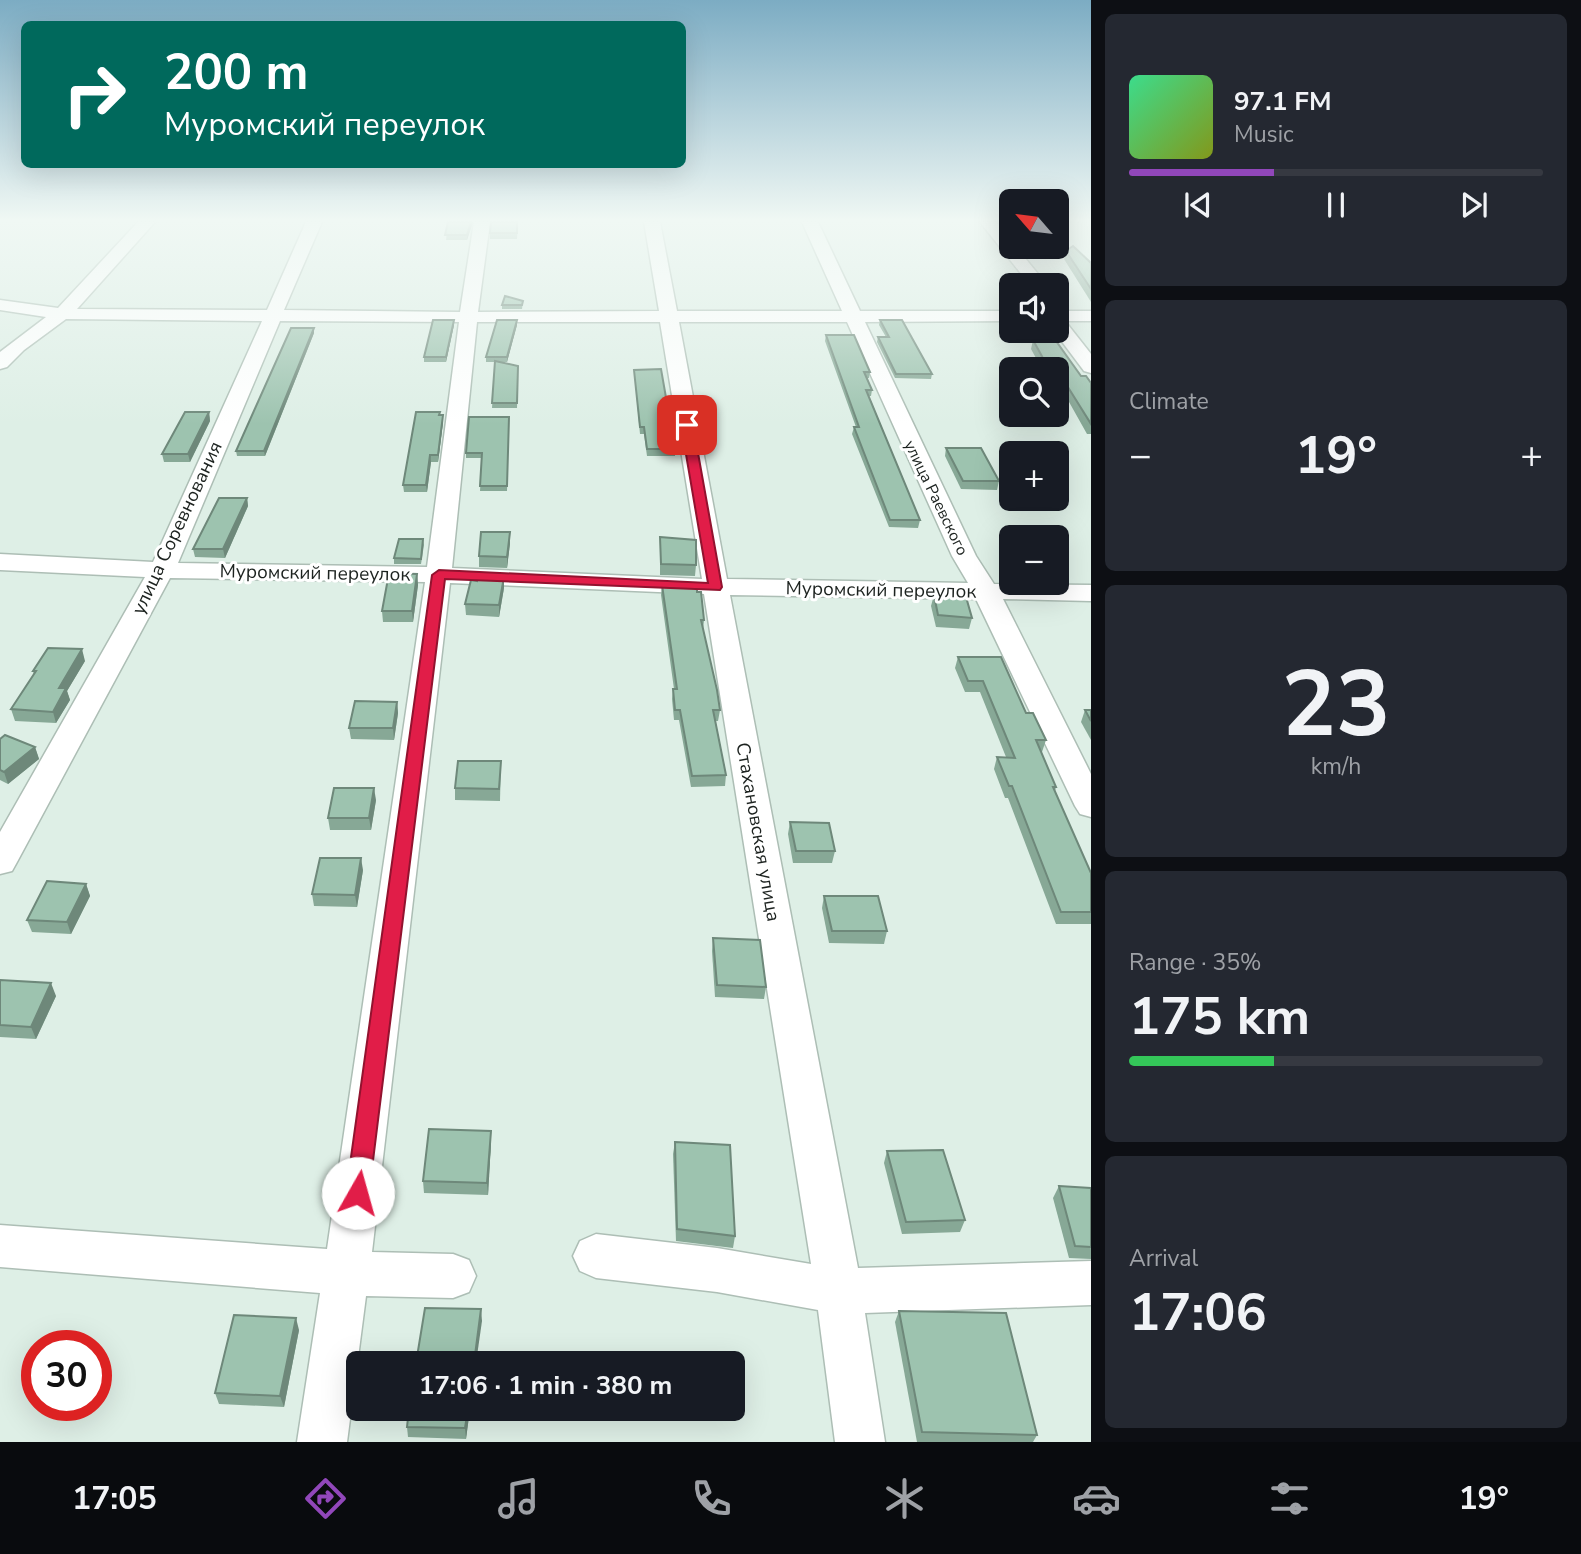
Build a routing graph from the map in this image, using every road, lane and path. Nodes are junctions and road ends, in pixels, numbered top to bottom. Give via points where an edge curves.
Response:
1 (85, 289) edge
2 (285, 289) edge
3 (471, 289) edge
4 (664, 289) edge
5 (840, 289) edge
6 (0, 305) edge
7 (667, 308) junction
8 (62, 314) junction
9 (273, 316) junction
10 (852, 316) junction
11 (999, 316) edge
12 (1069, 316) edge
13 (1091, 316) edge
14 (467, 317) junction
15 (1069, 333) edge
16 (0, 363) edge
17 (1091, 367) edge
18 (0, 562) edge
19 (162, 570) junction
20 (439, 575) junction
21 (716, 587) junction
22 (985, 592) junction
23 (1091, 593) edge
24 (1091, 806) edge
25 (0, 862) edge
26 (0, 1246) edge
27 (596, 1256) dead end
28 (347, 1273) junction
29 (453, 1276) dead end
30 (1091, 1283) edge
31 (839, 1292) junction
32 (322, 1442) edge
33 (860, 1442) edge

1 - 8 street
2 - 9 street, улица Соревнования
3 - 14 street
4 - 7 street, Стахановская улица
5 - 10 street, улица Раевского
6 - 8 street
7 - 10 street via 719,317
7 - 14 street
7 - 21 street, Стахановская улица
8 - 9 street
8 - 16 street
9 - 14 street
9 - 19 street, улица Соревнования
10 - 11 street
10 - 22 street, улица Раевского
12 - 13 street
14 - 20 street
15 - 17 street
18 - 19 street, Муромский переулок
19 - 20 street, Муромский переулок
19 - 25 street, улица Соревнования
20 - 21 street, Муромский переулок
20 - 28 street
21 - 22 street, Муромский переулок
21 - 31 street, Стахановская улица
22 - 23 street, Муромский переулок
22 - 24 street, улица Раевского
26 - 28 street
27 - 31 street via 718,1270
28 - 29 street
28 - 32 street
30 - 31 street
31 - 33 street, Стахановская улица

